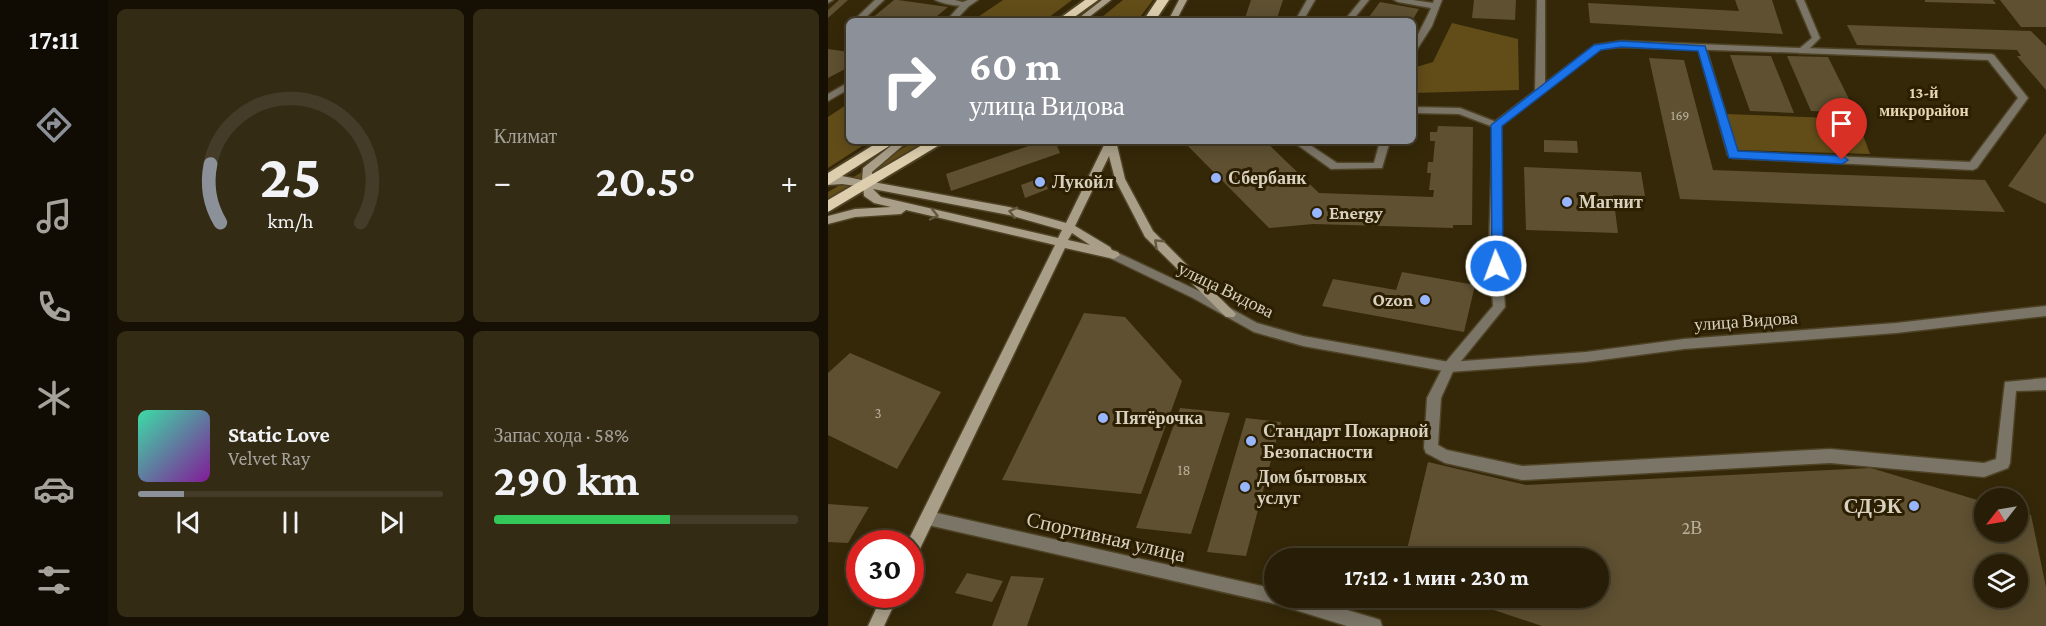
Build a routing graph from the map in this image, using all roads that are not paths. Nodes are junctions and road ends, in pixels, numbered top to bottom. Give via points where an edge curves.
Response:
1 (880, 0) edge
2 (939, 0) edge
3 (1092, 0) edge
4 (1107, 0) edge
5 (1163, 0) edge
6 (1183, 0) edge
7 (1311, 0) edge
8 (1365, 0) edge
9 (1398, 0) edge
10 (1541, 0) edge
11 (1800, 0) edge
12 (970, 2) edge
13 (1437, 3) edge
14 (860, 18) edge
15 (953, 18) edge
16 (1066, 18) edge
17 (1083, 18) edge
18 (1151, 18) edge
19 (1174, 18) edge
20 (1301, 18) edge
21 (1350, 18) edge
22 (1416, 44) edge
23 (1702, 48) junction
24 (1802, 51) junction
25 (846, 87) edge
26 (1540, 91) junction
27 (828, 98) edge
28 (1416, 110) edge
29 (1496, 125) junction
30 (885, 144) edge
31 (899, 144) edge
32 (934, 144) edge
33 (1110, 144) edge
34 (1111, 144) edge
35 (1301, 144) edge
36 (1384, 144) edge
37 (828, 180) edge
38 (866, 184) junction
39 (828, 207) edge
40 (911, 210) junction
41 (828, 220) edge
42 (1070, 228) junction
43 (1063, 243) junction
44 (1114, 255) junction
45 (2046, 311) edge
46 (1230, 314) junction
47 (1449, 367) junction
48 (2046, 384) edge
49 (928, 518) junction
50 (922, 530) edge
51 (1264, 594) edge
52 (884, 608) edge
53 (1313, 608) edge
54 (876, 626) edge
55 (1374, 626) edge

1 - 14 street
2 - 12 street
3 - 16 highway
4 - 17 main road
5 - 18 highway
6 - 19 main road
7 - 20 street
8 - 21 street
9 - 13 street
10 - 26 street
11 - 24 street via 1816,38
12 - 15 street
13 - 22 street
23 - 24 street
23 - 24 street via 1733,155 1973,166 2024,98 1991,57
23 - 26 street via 1621,44 1598,47
25 - 27 street
26 - 29 street
28 - 29 street via 1460,111
29 - 47 street via 1499,307
30 - 37 highway
31 - 38 main road via 867,171
32 - 38 highway
33 - 42 main road
46 -> 34 main road via 1149,234 1120,179
35 - 36 street via 1335,167 1378,166
37 - 38 main road
38 - 39 highway
38 - 40 main road via 868,194 878,200
42 -> 38 main road via 1009,211
40 - 41 main road via 855,213
40 -> 43 main road, улица Видова
42 - 43 main road
42 - 44 main road
43 - 44 main road, улица Видова
43 - 49 main road
44 - 46 street, улица Видова
45 - 47 street, улица Видова
46 - 47 street, улица Видова via 1254,327 1303,341
47 - 48 street via 1434,398 1431,448 1445,456 1522,473 1830,456 1984,470 2003,463 2010,386
49 - 50 main road
49 - 51 street, Спортивная улица
52 - 54 main road
53 - 55 street, Спортивная улица

